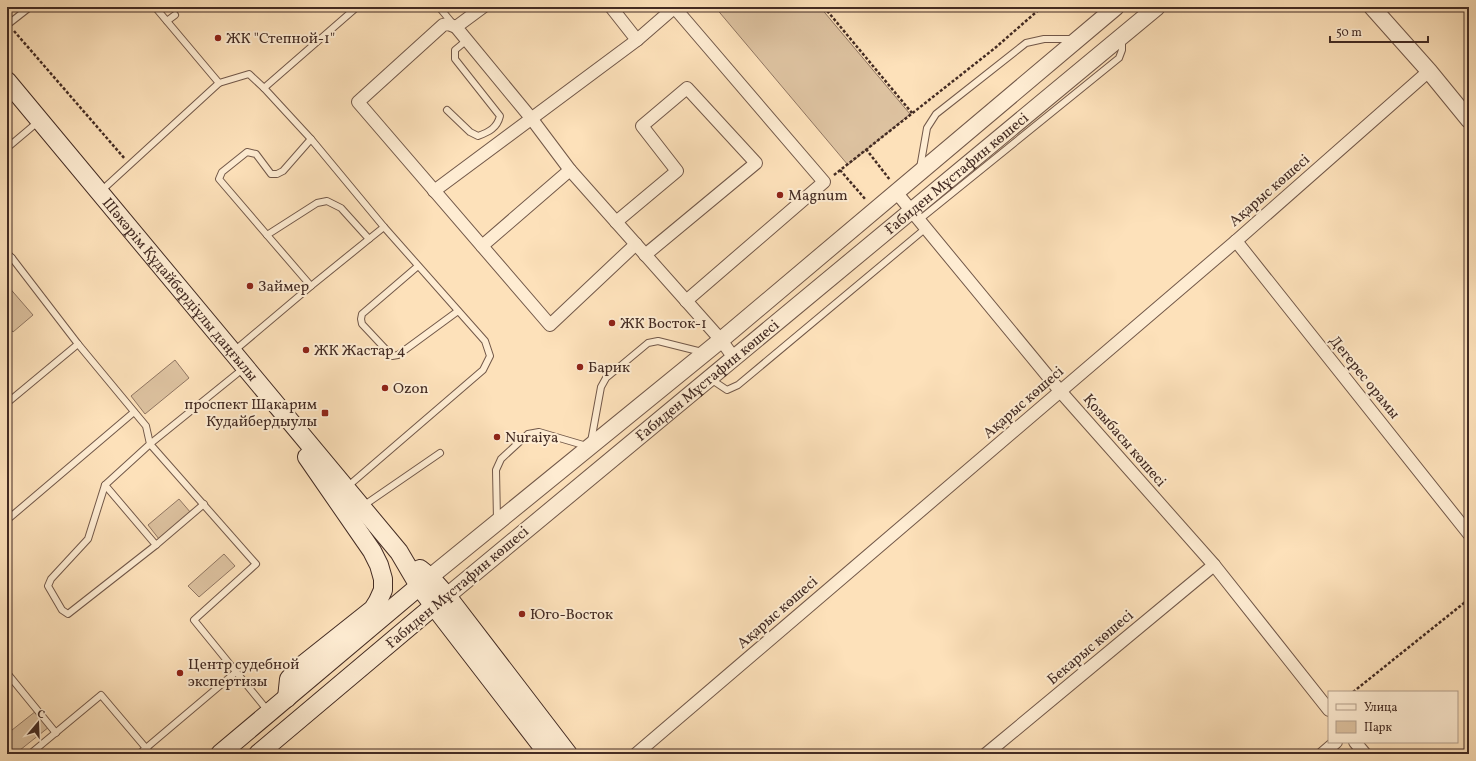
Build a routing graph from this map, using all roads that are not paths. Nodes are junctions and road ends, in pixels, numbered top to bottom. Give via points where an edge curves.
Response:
1 (30, 7) edge
2 (155, 7) edge
3 (357, 7) edge
4 (439, 7) edge
5 (483, 7) edge
6 (611, 7) edge
7 (674, 7) edge
8 (1116, 7) edge
9 (1157, 7) edge
10 (1372, 7) edge
11 (175, 15) dead end
12 (167, 21) junction
13 (7, 25) edge
14 (456, 27) junction
15 (1078, 39) junction
16 (467, 40) junction
17 (637, 40) junction
18 (1429, 71) junction
19 (7, 81) edge
20 (219, 83) junction
21 (264, 88) junction
22 (1463, 107) edge
23 (447, 110) dead end
24 (531, 118) junction
25 (40, 120) junction
26 (1469, 120) edge
27 (311, 139) junction
28 (7, 148) edge
29 (570, 170) junction
30 (920, 172) junction
31 (434, 191) junction
32 (897, 191) junction
33 (100, 192) junction
34 (919, 220) junction
35 (616, 222) junction
36 (384, 227) junction
37 (267, 235) junction
38 (369, 240) junction
39 (1236, 241) junction
40 (636, 244) junction
41 (482, 246) junction
42 (7, 253) edge
43 (645, 255) junction
44 (9, 260) edge
45 (418, 266) junction
46 (311, 286) junction
47 (686, 301) junction
48 (458, 311) junction
49 (721, 340) junction
50 (78, 344) junction
51 (233, 352) junction
52 (706, 352) junction
53 (734, 358) junction
54 (245, 367) junction
55 (709, 378) junction
56 (1060, 391) junction
57 (7, 403) edge
58 (134, 412) junction
59 (302, 435) junction
60 (150, 444) junction
61 (590, 447) junction
62 (440, 453) dead end
63 (105, 485) junction
64 (346, 488) junction
65 (204, 504) junction
66 (362, 507) junction
67 (7, 520) edge
68 (497, 523) junction
69 (1469, 534) edge
70 (156, 545) junction
71 (1214, 565) junction
72 (424, 582) junction
73 (440, 601) junction
74 (236, 672) junction
75 (7, 673) edge
76 (287, 698) junction
77 (1328, 709) edge
78 (269, 712) junction
79 (56, 733) junction
80 (1335, 743) edge
81 (1356, 743) edge
82 (146, 748) junction
83 (30, 754) edge
84 (139, 754) edge
85 (151, 754) edge
86 (220, 754) edge
87 (258, 754) edge
88 (548, 754) edge
89 (568, 754) edge
90 (636, 754) edge
91 (986, 754) edge
92 (1322, 754) edge
93 (1365, 754) edge

1 - 13 lane
2 - 12 lane
3 - 21 lane
4 - 14 lane
5 - 14 street
6 - 17 street
7 - 17 street
7 - 47 street via 824,182
8 - 15 street, Ғабиден Мұстафин көшесі
9 - 34 street, Ғабиден Мұстафин көшесі
10 - 18 street
11 - 12 lane
12 - 20 lane
14 - 16 street
14 - 31 street via 443,25 358,102
15 - 30 street, Ғабиден Мұстафин көшесі
15 - 30 lane via 1044,39 1026,43 936,114 927,128
16 - 23 lane via 455,50 455,59 500,116 499,120 493,129 478,136 470,132
16 - 24 street
17 - 24 street
18 - 22 street
18 - 39 street, Ақарыс көшесі
19 - 25 main road, Шәкәрім Құдайбердіұлы даңғылы
20 - 21 lane via 249,74
20 - 33 lane
21 - 27 lane
22 - 26 street
24 - 29 street
24 - 31 street
25 - 28 lane
25 - 33 main road, Шәкәрім Құдайбердіұлы даңғылы
27 - 36 lane
27 - 37 lane via 283,171 277,174 271,174 256,154 247,152 219,175 219,179
29 - 35 street
29 - 41 street
30 - 32 street, Ғабиден Мұстафин көшесі
31 - 41 street
32 - 34 street, Қозыбасы көшесі
32 - 49 street, Ғабиден Мұстафин көшесі
33 - 51 main road, Шәкәрім Құдайбердіұлы даңғылы
34 - 53 street, Ғабиден Мұстафин көшесі
34 - 55 lane via 738,385 727,390
34 - 56 street, Қозыбасы көшесі
35 - 40 street
35 - 43 street via 677,171 642,126 687,88 756,163
36 - 38 lane
36 - 45 lane
37 - 38 lane via 317,203 327,201 340,208
37 - 46 lane
38 - 46 lane
39 - 56 street, Ақарыс көшесі
39 - 69 street, Дегерес орамы
40 - 41 street via 550,325
40 - 43 street
42 - 44 lane
43 - 47 street
44 - 50 lane
45 - 48 lane
45 - 48 lane via 362,314 362,324 392,356 398,356
46 - 51 lane
47 - 49 street
48 - 64 lane via 485,341 490,356 488,363
49 - 52 street, Ғабиден Мұстафин көшесі
49 - 53 street
50 - 57 lane
50 - 58 lane
51 - 54 main road, Шәкәрім Құдайбердіұлы даңғылы
52 - 61 street, Ғабиден Мұстафин көшесі
52 - 61 lane via 658,341 648,343 606,378 601,386
53 - 55 street, Ғабиден Мұстафин көшесі
54 - 59 main road, Шәкәрім Құдайбердіұлы даңғылы
54 - 60 lane
55 - 73 street, Ғабиден Мұстафин көшесі
56 - 71 street, Қозыбасы көшесі
56 - 90 street, Ақарыс көшесі
58 - 60 lane via 146,426
58 - 67 lane
59 - 64 main road, Шәкәрім Құдайбердіұлы даңғылы
59 - 76 main road via 306,455 372,551 379,565 383,590 373,609 323,648 289,679
60 - 63 lane
60 - 65 lane
61 - 68 street, Ғабиден Мұстафин көшесі
61 - 68 lane via 539,432 528,434 501,459 496,470
62 - 66 lane
63 - 70 lane
63 - 70 lane via 88,539 51,579 48,586 62,610 68,614
64 - 66 main road, Шәкәрім Құдайбердіұлы даңғылы
65 - 70 lane
65 - 74 lane via 256,564 194,620
66 - 72 main road, Шәкәрім Құдайбердіұлы даңғылы
68 - 72 street, Ғабиден Мұстафин көшесі
71 - 77 street, Қозыбасы көшесі
71 - 91 street, Бекарыс көшесі
72 - 73 main road, Шәкәрім Құдайбердіұлы даңғылы
72 - 76 main road, Ғабиден Мұстафин көшесі
73 - 87 main road, Ғабиден Мұстафин көшесі via 276,743
73 - 88 main road, Шәкәрім Құдайбердіұлы даңғылы
73 - 89 main road, Шәкәрім Құдайбердіұлы даңғылы
74 - 78 lane
74 - 82 lane
75 - 79 lane
76 - 78 main road, Ғабиден Мұстафин көшесі
78 - 86 main road, Ғабиден Мұстафин көшесі
79 - 82 lane via 101,695
79 - 83 lane
80 - 92 street
81 - 93 street
82 - 84 lane
82 - 85 lane

